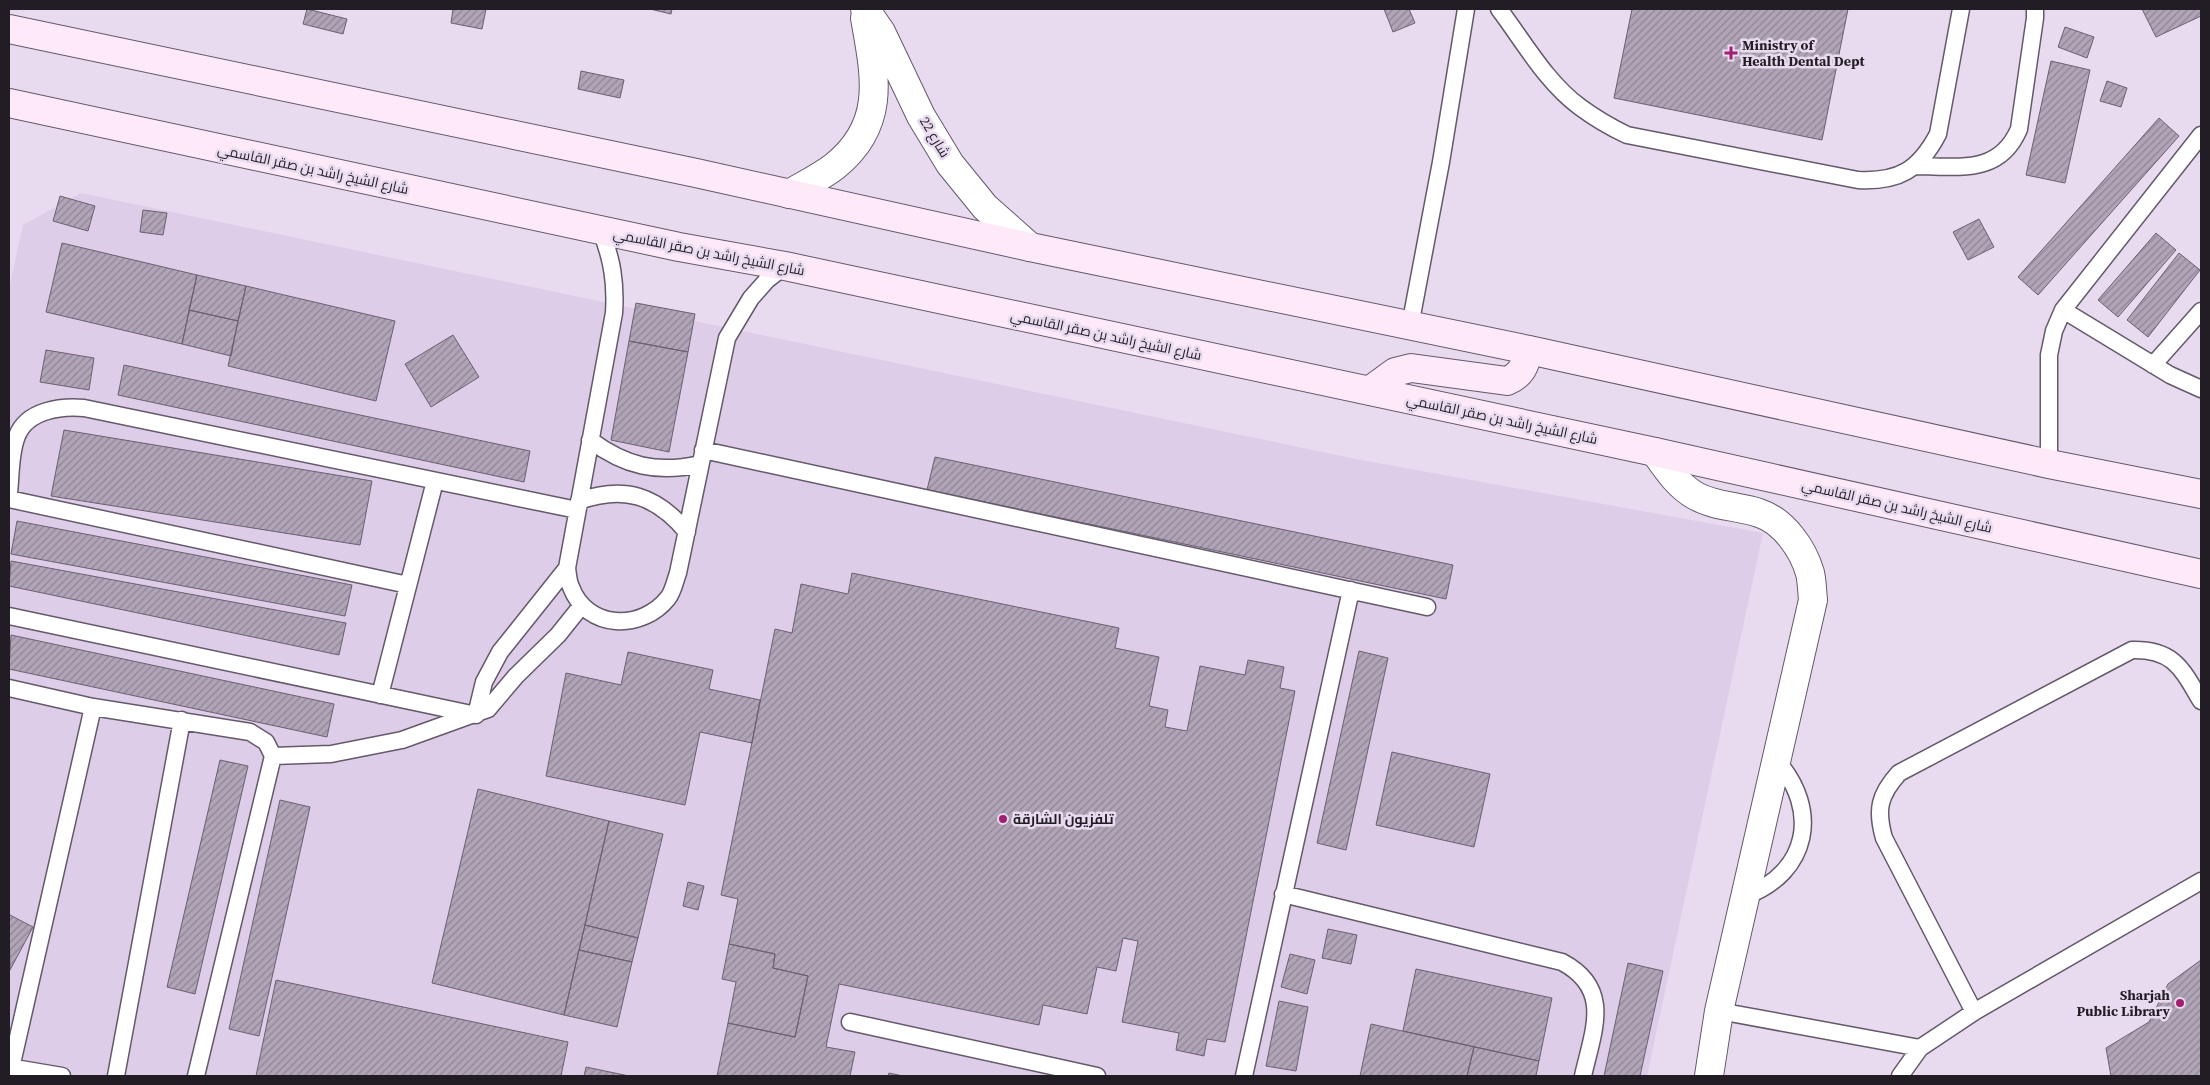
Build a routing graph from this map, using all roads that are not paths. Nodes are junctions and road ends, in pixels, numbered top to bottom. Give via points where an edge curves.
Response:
1 (864, 9) edge
2 (1466, 9) edge
3 (1499, 9) edge
4 (1961, 9) edge
5 (2034, 9) edge
6 (9, 29) edge
7 (9, 103) edge
8 (2201, 135) edge
9 (1915, 166) junction
10 (789, 194) junction
11 (601, 231) junction
12 (1030, 247) junction
13 (785, 266) junction
14 (2063, 310) junction
15 (2201, 311) edge
16 (1410, 326) junction
17 (1529, 350) junction
18 (2153, 365) junction
19 (2201, 389) edge
20 (1369, 391) junction
21 (590, 440) junction
22 (1655, 452) junction
23 (701, 457) junction
24 (2048, 464) junction
25 (435, 481) junction
26 (9, 493) edge
27 (2201, 494) edge
28 (9, 499) edge
29 (578, 505) junction
30 (687, 532) junction
31 (566, 568) junction
32 (2201, 574) edge
33 (408, 585) junction
34 (1351, 590) junction
35 (582, 604) junction
36 (1428, 607) dead end
37 (9, 616) edge
38 (9, 688) edge
39 (380, 695) junction
40 (2201, 701) edge
41 (93, 707) junction
42 (476, 715) junction
43 (182, 720) junction
44 (273, 756) junction
45 (1777, 761) junction
46 (2201, 881) edge
47 (1284, 894) junction
48 (1746, 896) junction
49 (1719, 1011) junction
50 (1974, 1012) junction
51 (850, 1022) dead end
52 (1920, 1048) junction
53 (10, 1068) edge
54 (1038, 1070) edge
55 (62, 1076) edge
56 (116, 1076) edge
57 (196, 1076) edge
58 (1097, 1076) edge
59 (1244, 1076) edge
60 (1583, 1076) edge
61 (1708, 1076) edge
62 (1900, 1076) edge

1 - 10 street, شارع 22 via 874,72 875,94 871,115 850,152 833,167
1 - 12 street, شارع 22 via 881,32 921,116 950,164 985,207
2 - 16 lane
3 - 9 lane via 1558,88 1586,112 1627,135 1858,180 1878,181 1898,176
4 - 9 lane via 1938,134 1929,152
5 - 9 lane via 2019,129 2013,141 2006,150 1985,164
6 - 10 main road
7 - 11 main road, شارع الشيخ راشد بن صقر القاسمي
8 - 14 lane
10 - 12 main road
11 - 13 main road, شارع الشيخ راشد بن صقر القاسمي
11 - 21 lane via 614,271 616,292
12 - 16 main road
13 - 20 main road, شارع الشيخ راشد بن صقر القاسمي
13 - 23 lane via 751,298 727,338
14 - 18 lane
14 - 24 lane via 2049,355
15 - 18 lane
16 - 17 main road
17 - 20 main road via 1522,371 1507,381 1411,368 1395,372
17 - 24 main road
18 - 19 lane
20 - 22 main road, شارع الشيخ راشد بن صقر القاسمي
21 - 23 lane via 623,461 642,466 681,468
21 - 29 lane
22 - 32 main road, شارع الشيخ راشد بن صقر القاسمي
22 - 45 street via 1672,476 1697,497 1761,514 1783,529 1800,549 1810,574 1813,600
23 - 30 lane
23 - 34 lane
24 - 27 main road
25 - 26 lane via 71,407 35,416 17,435
25 - 29 lane
25 - 33 lane
28 - 33 lane
29 - 30 lane via 598,494 638,496 668,512
29 - 31 lane
30 - 35 lane via 670,597 652,614 628,622 602,619
31 - 35 lane via 571,588
31 - 42 lane via 500,652 484,682
33 - 39 lane
34 - 36 lane
34 - 47 lane
35 - 42 lane via 558,635 488,709
37 - 39 lane
38 - 41 lane
39 - 42 lane
40 - 50 lane via 2178,664 2165,654 2132,650 1899,774 1887,787 1880,803 1879,822 1884,838
41 - 43 lane
41 - 53 lane
42 - 44 lane via 402,740 331,754
43 - 44 lane via 250,732 266,742
43 - 56 lane
44 - 57 lane
45 - 48 street
45 - 48 lane via 1801,800 1803,815 1799,845 1784,872
46 - 50 lane
47 - 59 lane
47 - 60 lane via 1562,962 1577,970 1588,982 1595,998 1596,1016
48 - 49 street
49 - 52 lane
49 - 61 street
50 - 52 lane
51 - 54 lane
52 - 62 lane
53 - 55 lane
54 - 58 lane

